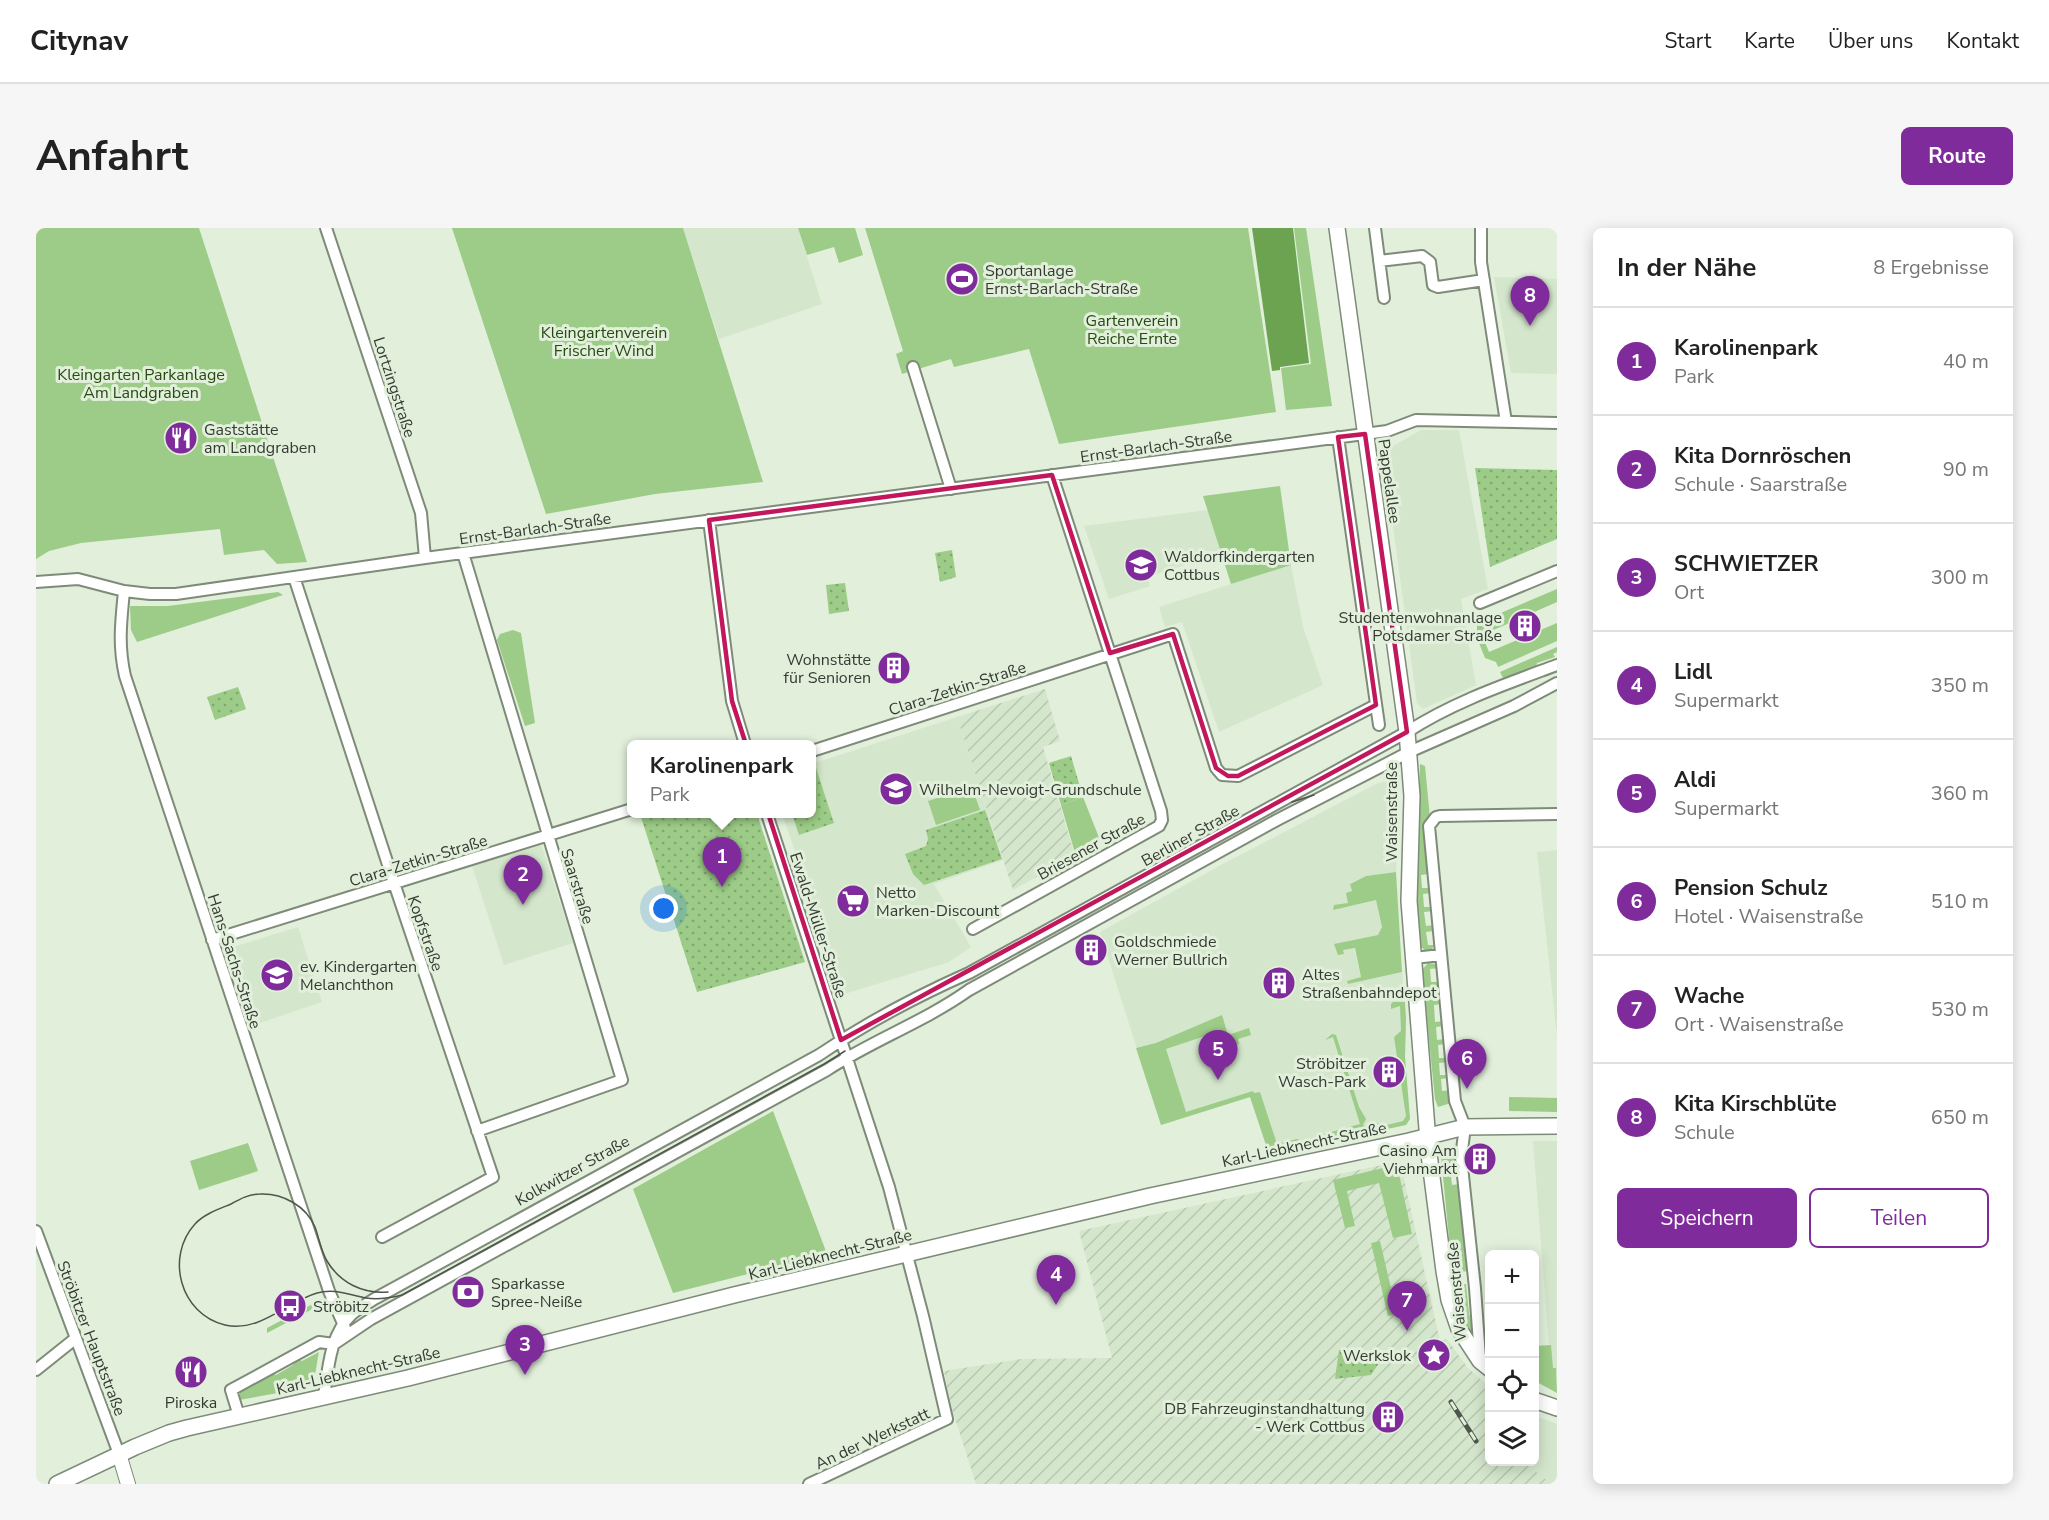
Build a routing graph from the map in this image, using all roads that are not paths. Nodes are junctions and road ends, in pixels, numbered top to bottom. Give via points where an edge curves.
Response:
1 (326, 228) edge
2 (1337, 228) edge
3 (1375, 228) edge
4 (1481, 228) edge
5 (1379, 261) junction
6 (1484, 280) junction
7 (1384, 298) dead end
8 (913, 367) dead end
9 (1506, 422) junction
10 (1557, 423) edge
11 (1365, 434) junction
12 (1338, 437) junction
13 (1052, 475) junction
14 (951, 489) junction
15 (709, 520) junction
16 (463, 553) junction
17 (425, 558) junction
18 (1557, 571) edge
19 (294, 577) junction
20 (36, 582) edge
21 (124, 591) junction
22 (1480, 603) dead end
23 (1110, 653) junction
24 (1557, 665) edge
25 (1557, 683) edge
26 (1376, 705) junction
27 (1379, 725) dead end
28 (744, 740) edge
29 (1408, 741) junction
30 (816, 750) edge
31 (627, 810) edge
32 (1557, 814) edge
33 (769, 818) edge
34 (547, 836) junction
35 (394, 883) junction
36 (973, 929) dead end
37 (212, 940) junction
38 (1441, 955) junction
39 (1414, 958) junction
40 (844, 1048) junction
41 (1557, 1126) edge
42 (1465, 1127) junction
43 (477, 1131) junction
44 (1428, 1136) junction
45 (36, 1231) edge
46 (382, 1237) dead end
47 (907, 1253) junction
48 (346, 1329) junction
49 (76, 1338) junction
50 (334, 1344) junction
51 (1485, 1365) edge
52 (36, 1370) edge
53 (324, 1397) junction
54 (1539, 1402) edge
55 (1557, 1408) edge
56 (239, 1416) junction
57 (947, 1419) joint
58 (119, 1455) junction
59 (57, 1484) edge
60 (128, 1484) edge
61 (809, 1484) edge

1 - 17 street, Lortzingstraße via 421,513
2 - 11 main road, Pappelallee
3 - 5 street
4 - 6 street
5 - 6 street via 1422,256 1430,262 1433,285 1438,287
5 - 7 street
6 - 9 street
8 - 14 street
9 - 10 street, Ernst-Barlach-Straße
9 - 11 street, Ernst-Barlach-Straße via 1416,420
11 - 12 street, Ernst-Barlach-Straße
11 - 29 main road, Pappelallee
12 - 13 street, Ernst-Barlach-Straße
12 - 26 street
13 - 14 street, Ernst-Barlach-Straße
13 - 23 street, Briesener Straße
14 - 15 street, Ernst-Barlach-Straße
15 - 16 street, Ernst-Barlach-Straße
15 - 28 street via 732,701
16 - 17 street, Ernst-Barlach-Straße
16 - 34 street, Saarstraße
17 - 19 street, Ernst-Barlach-Straße
18 - 22 street
19 - 21 street, Ernst-Barlach-Straße via 176,594
19 - 35 street, Kopfstraße
20 - 21 street, Ernst-Barlach-Straße via 78,579
21 - 37 street, Hans-Sachs-Straße via 120,628 126,676
23 - 26 street via 1173,634 1216,768 1222,775 1238,776
23 - 30 street, Clara-Zetkin-Straße
23 - 36 street, Briesener Straße via 1161,812 1161,823
24 - 29 street, Berliner Straße via 1431,716
25 - 29 street, Berliner Straße via 1514,706
26 - 27 street
29 - 39 main road, Waisenstraße via 1412,796 1409,901
29 - 40 street, Berliner Straße via 969,974 929,991
29 - 40 street, Berliner Straße via 1277,820 941,1009
31 - 34 street, Clara-Zetkin-Straße
32 - 38 street, Waisenstraße via 1440,816 1432,820 1429,836
33 - 40 street, Ewald-Müller-Straße
34 - 35 street, Clara-Zetkin-Straße
34 - 43 street, Saarstraße via 622,1080
35 - 37 street, Clara-Zetkin-Straße
35 - 43 street, Kopfstraße
37 - 48 street, Hans-Sachs-Straße via 329,1291
38 - 39 street
38 - 42 street, Waisenstraße via 1455,1101
39 - 44 main road, Waisenstraße
40 - 47 street, Ewald-Müller-Straße
40 - 48 street, Kolkwitzer Straße via 817,1076 371,1319
40 - 48 street, Kolkwitzer Straße via 819,1055 376,1298 352,1314
41 - 42 main road, Karl-Liebknecht-Straße
42 - 44 main road, Karl-Liebknecht-Straße
42 - 51 street, Waisenstraße via 1461,1157
43 - 46 street, Kopfstraße via 493,1177
44 - 47 main road, Karl-Liebknecht-Straße
44 - 51 main road, Waisenstraße via 1449,1300 1459,1329
45 - 49 street, Ströbitzer Hauptstraße
47 - 53 main road, Karl-Liebknecht-Straße
47 - 57 street, Ewald-Müller-Straße
48 - 50 street, Kolkwitzer Straße
49 - 52 street
49 - 58 street, Ströbitzer Hauptstraße
50 - 53 street
50 - 56 street, Kolkwitzer Straße via 319,1342 231,1390
53 - 56 main road, Karl-Liebknecht-Straße
54 - 55 main road
56 - 58 main road, Karl-Liebknecht-Straße via 169,1433
57 - 61 street, An der Werkstatt
58 - 59 main road
58 - 60 street

